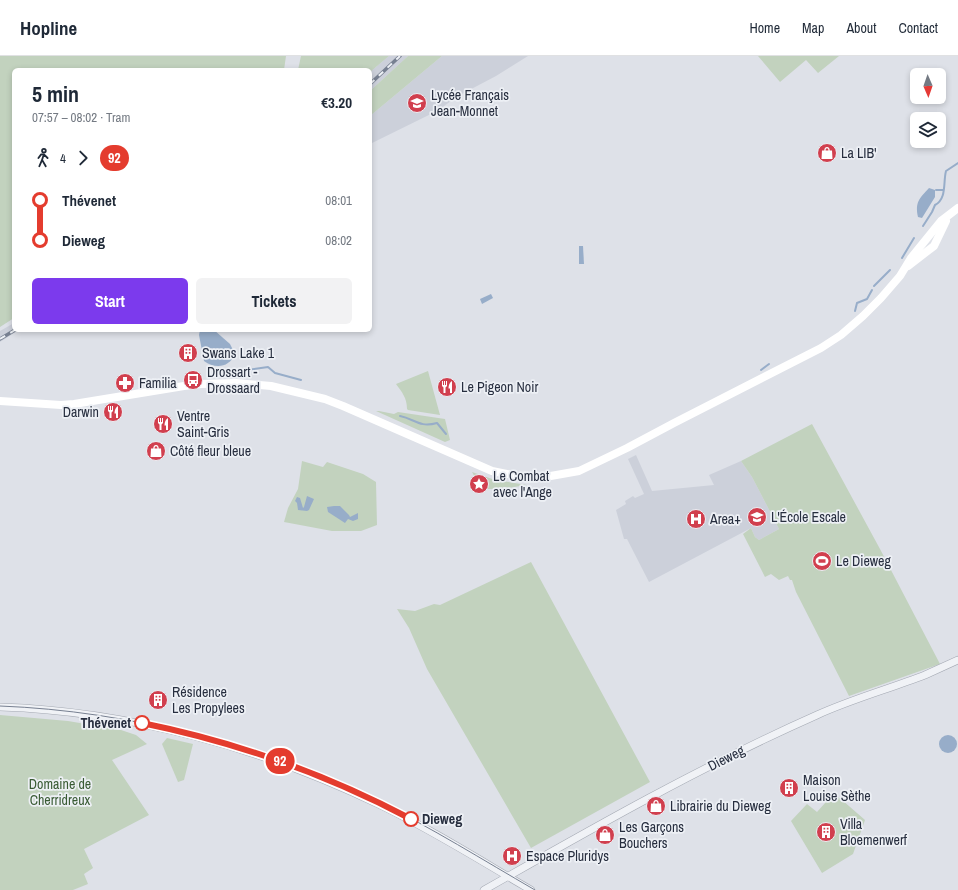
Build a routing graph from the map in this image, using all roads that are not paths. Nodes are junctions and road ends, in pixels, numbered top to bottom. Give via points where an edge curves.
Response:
1 (958, 208) edge
2 (0, 401) edge
3 (958, 660) edge
4 (0, 707) edge
5 (508, 877) junction
6 (484, 890) edge
7 (531, 890) edge

1 - 2 main road via 948,216 934,246 906,268 864,316 841,335 821,348 578,471 545,477 518,476 492,471 325,399 271,386 201,384 61,405
3 - 5 street, Dieweg via 817,715 744,749 645,800
4 - 5 street via 62,712 132,722 265,757 320,778 411,820
5 - 6 street, Dieweg
5 - 7 street

